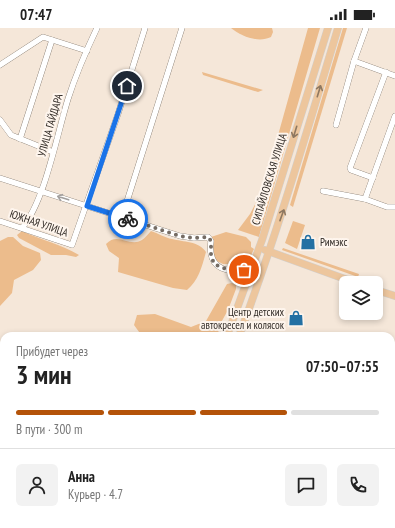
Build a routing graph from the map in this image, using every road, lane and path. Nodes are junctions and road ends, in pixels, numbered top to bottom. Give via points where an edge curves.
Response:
1 (97, 28) edge
2 (145, 28) edge
3 (182, 28) edge
4 (328, 28) edge
5 (338, 28) edge
6 (366, 28) edge
7 (52, 40) junction
8 (87, 51) junction
9 (354, 61) junction
10 (0, 65) edge
11 (386, 72) junction
12 (395, 76) edge
13 (395, 116) edge
14 (0, 120) edge
15 (336, 125) dead end
16 (20, 139) junction
17 (53, 152) junction
18 (0, 178) edge
19 (373, 178) junction
20 (40, 191) junction
21 (323, 191) dead end
22 (365, 199) junction
23 (87, 206) junction
24 (395, 207) edge
25 (122, 217) junction
26 (0, 221) edge
27 (22, 228) junction
28 (259, 248) junction
29 (269, 252) junction
30 (253, 266) junction
31 (339, 277) edge
32 (383, 292) edge
33 (395, 296) edge
34 (228, 332) edge
35 (241, 332) edge

1 - 8 street, УЛИЦА ГАЙДАРА
2 - 23 street
3 - 25 street
4 -> 28 main road, СИПАЙЛОВСКАЯ УЛИЦА
29 -> 5 main road, СИПАЙЛОВСКАЯ УЛИЦА
6 - 9 street
7 - 8 street
7 - 10 street via 43,37
7 - 16 street
8 - 17 street, УЛИЦА ГАЙДАРА via 73,85
9 - 11 street
9 - 15 street
11 - 12 street
11 - 19 street via 350,168
13 - 19 street
14 - 16 street via 11,135
16 - 17 street
17 - 20 street, УЛИЦА ГАЙДАРА
18 - 20 street
19 - 22 street
23 -> 20 street
20 - 27 street, УЛИЦА ГАЙДАРА via 29,219
21 - 22 street
22 - 24 street via 387,207
23 - 25 street
23 - 27 street, ЮЖНАЯ УЛИЦА via 72,245
25 - 30 street via 180,236 208,237 211,241 212,260 222,268 235,270
26 - 27 street, ЮЖНАЯ УЛИЦА
28 - 29 main road
28 - 30 main road, СИПАЙЛОВСКАЯ УЛИЦА
29 - 31 main road
29 - 35 main road, СИПАЙЛОВСКАЯ УЛИЦА
30 - 34 main road, СИПАЙЛОВСКАЯ УЛИЦА
32 - 33 main road

